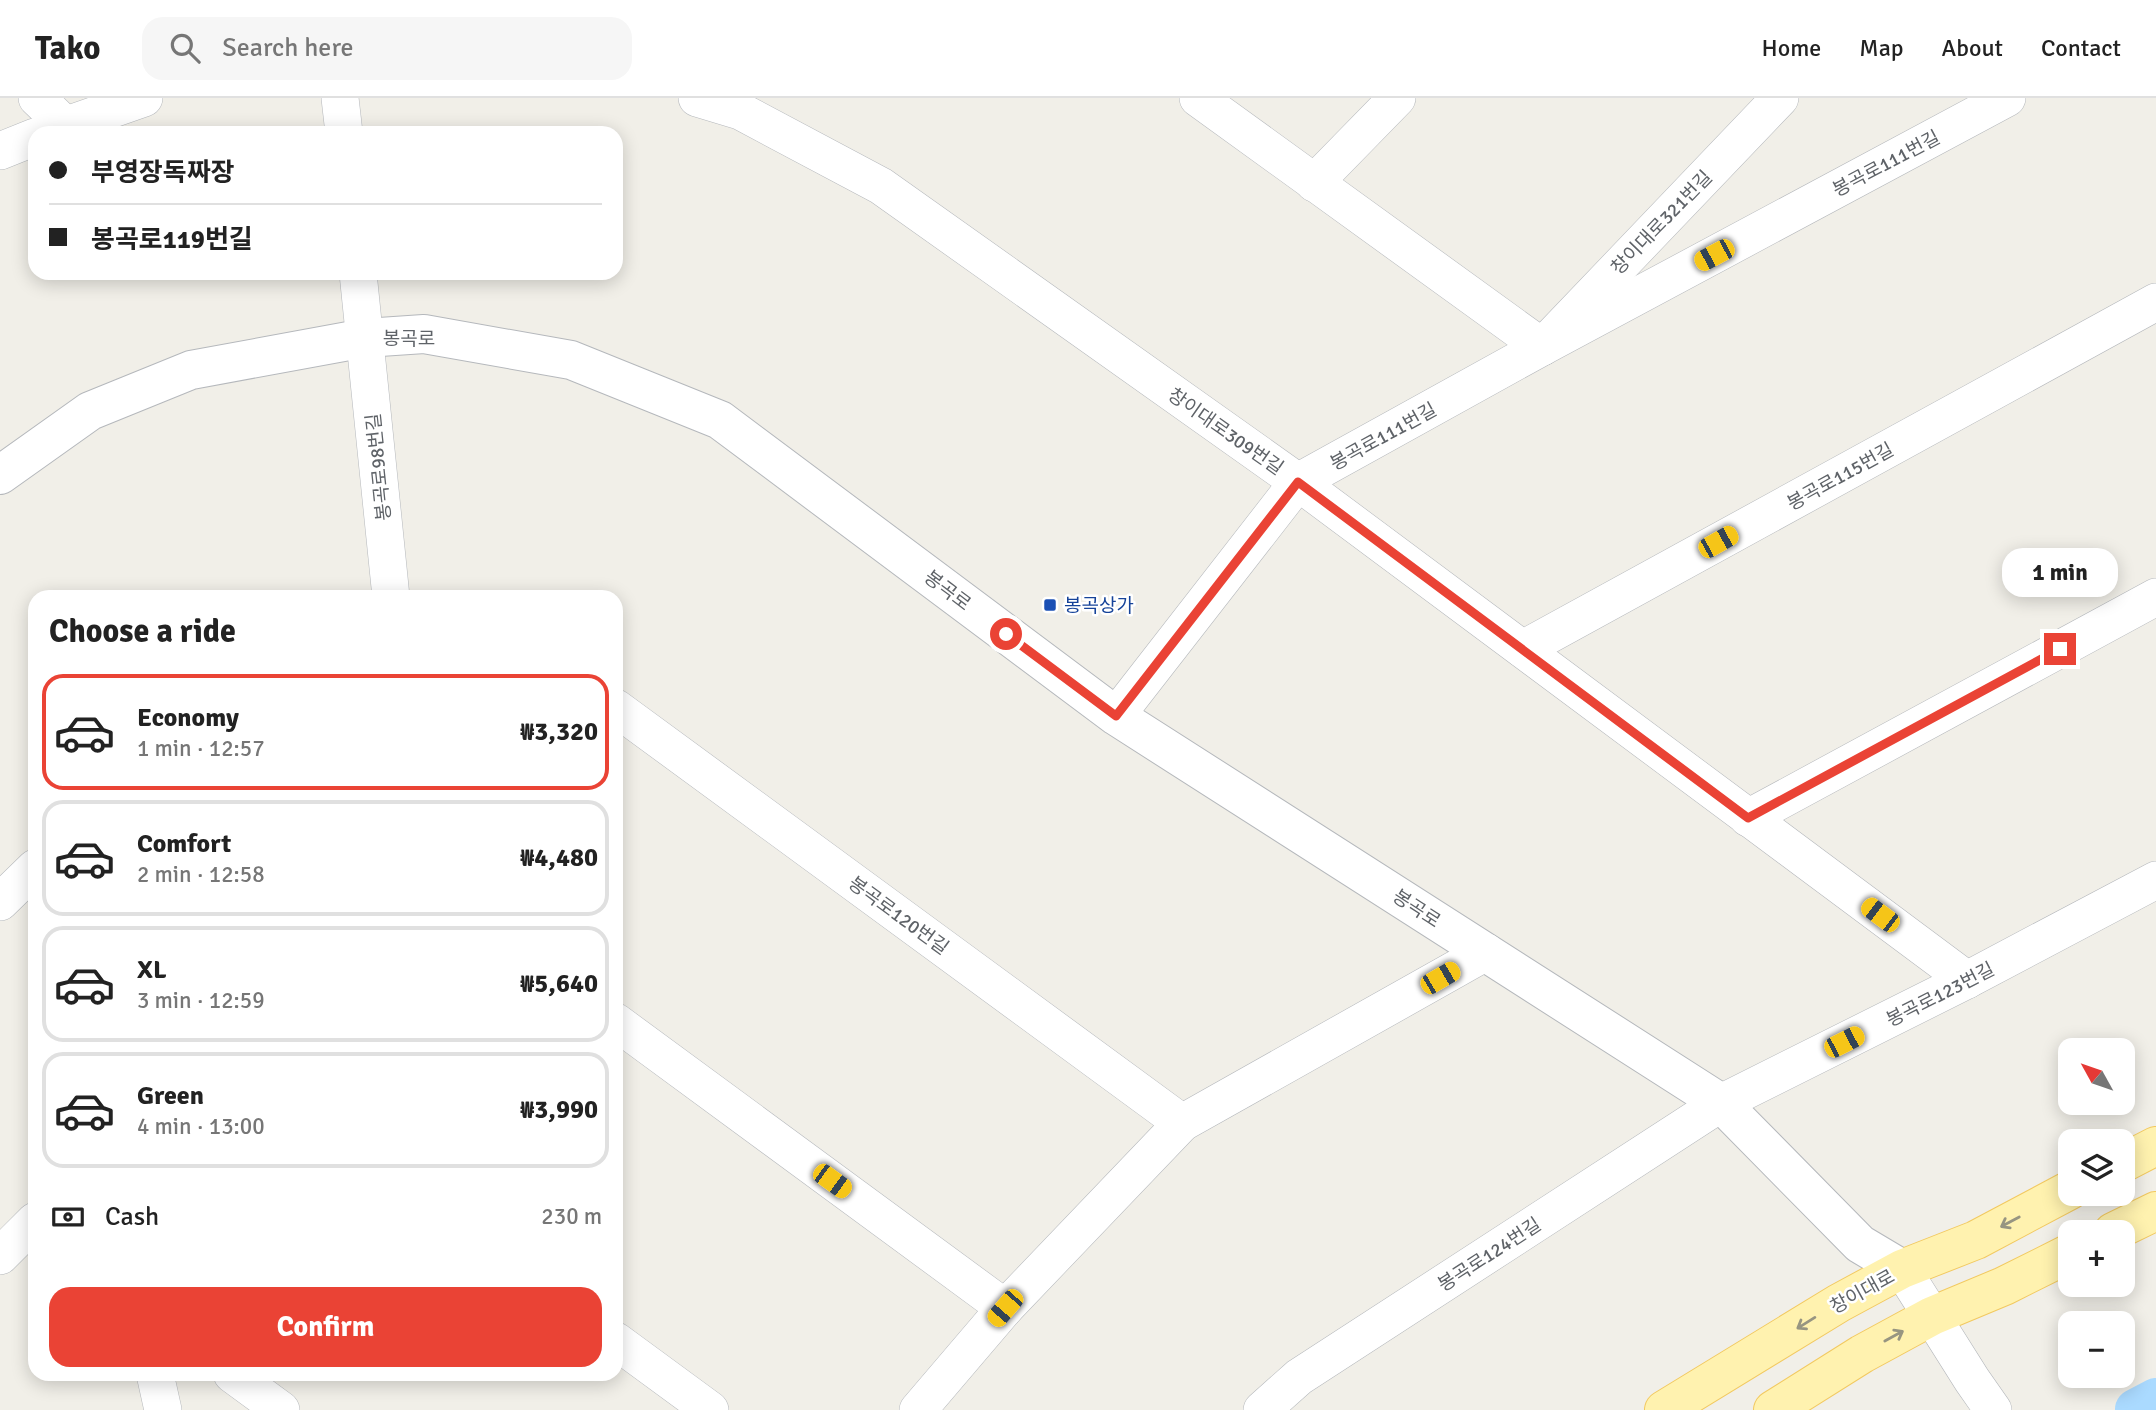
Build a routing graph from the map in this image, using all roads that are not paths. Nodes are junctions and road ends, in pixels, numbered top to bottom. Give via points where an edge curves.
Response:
1 (37, 98) edge
2 (144, 98) edge
3 (340, 98) edge
4 (697, 98) edge
5 (1198, 98) edge
6 (1397, 98) edge
7 (1780, 98) edge
8 (2007, 98) edge
9 (46, 126) edge
10 (63, 126) edge
11 (343, 126) edge
12 (28, 139) edge
13 (0, 151) edge
14 (1314, 183) junction
15 (359, 280) edge
16 (2156, 302) edge
17 (365, 338) junction
18 (1542, 347) junction
19 (0, 475) edge
20 (1298, 482) junction
21 (390, 590) edge
22 (2156, 597) edge
23 (1523, 649) junction
24 (623, 713) edge
25 (1116, 716) junction
26 (1748, 818) junction
27 (28, 875) edge
28 (2156, 880) edge
29 (0, 902) edge
30 (1486, 952) junction
31 (1967, 980) junction
32 (623, 1027) edge
33 (1721, 1103) junction
34 (1182, 1123) junction
35 (2156, 1146) edge
36 (2135, 1157) edge
37 (2058, 1197) edge
38 (2156, 1211) edge
39 (2135, 1221) edge
40 (28, 1230) edge
41 (0, 1256) edge
42 (2058, 1259) edge
43 (1902, 1269) junction
44 (1005, 1308) junction
45 (1932, 1316) junction
46 (623, 1346) edge
47 (157, 1381) edge
48 (242, 1381) edge
49 (163, 1410) edge
50 (281, 1410) edge
51 (710, 1410) edge
52 (918, 1410) edge
53 (1262, 1410) edge
54 (1664, 1410) edge
55 (1773, 1410) edge
56 (1993, 1410) edge

1 - 9 street
2 - 10 street
3 - 11 street
4 - 20 street, 창이대로309번길 via 740,111 881,186
5 - 14 street
6 - 14 street
7 - 18 street, 창이대로321번길
8 - 18 street, 봉곡로111번길
12 - 13 street
14 - 18 street
15 - 17 street, 봉곡로98번길
16 - 23 street, 봉곡로115번길
17 - 19 street, 봉곡로 via 191,370 90,411
17 - 21 street, 봉곡로98번길
17 - 25 street, 봉곡로 via 424,334 571,360 720,420
18 - 20 street, 봉곡로111번길
20 - 23 street, 창이대로309번길
20 - 25 street, 봉곡로111번길
22 - 26 street
23 - 26 street, 창이대로309번길
24 - 34 street, 봉곡로120번길
25 - 30 street, 봉곡로
26 - 31 street, 창이대로309번길
27 - 29 street
28 - 31 street, 봉곡로123번길
30 - 33 street, 봉곡로
30 - 34 street
31 - 33 street, 봉곡로123번길
32 - 44 street
33 - 43 street, 봉곡로 via 1860,1244
33 - 53 street, 봉곡로124번길 via 1299,1377
34 - 44 street
35 - 36 main road
37 -> 43 main road, 창이대로 via 1976,1240
38 - 39 main road
40 - 41 street
42 - 45 main road
43 - 45 street
43 -> 54 main road, 창이대로
44 - 52 street
55 -> 45 main road
45 - 56 street
46 - 51 street
47 - 49 street
48 - 50 street

